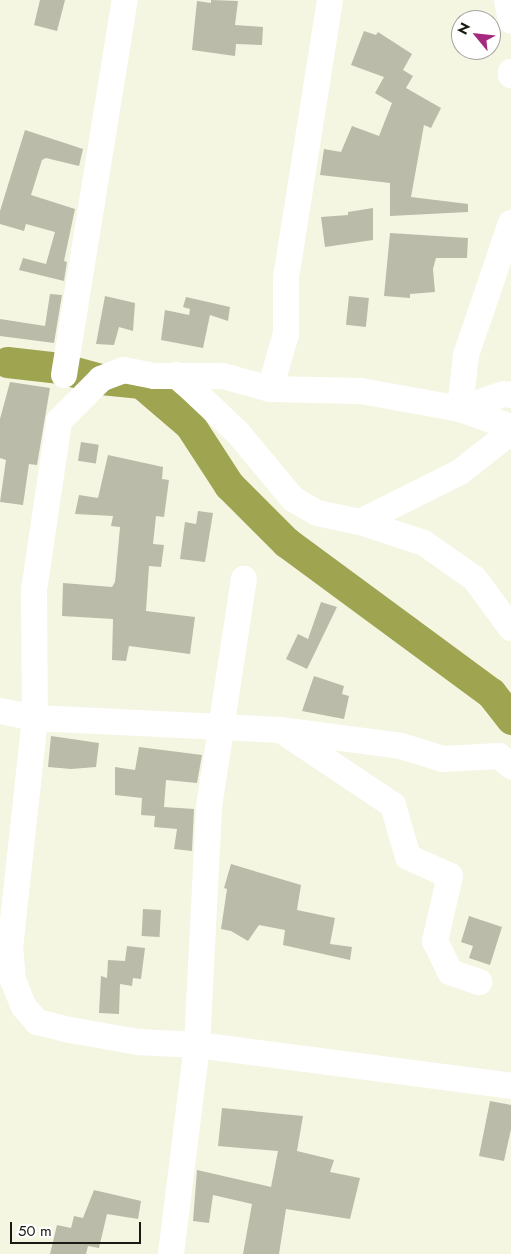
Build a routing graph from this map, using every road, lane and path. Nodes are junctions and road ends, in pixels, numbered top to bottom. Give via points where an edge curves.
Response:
1 (125, 0) edge
2 (330, 0) edge
3 (507, 0) edge
4 (511, 21) edge
5 (511, 223) edge
6 (64, 375) dead end
7 (177, 375) junction
8 (270, 388) junction
9 (511, 395) edge
10 (460, 409) junction
11 (511, 426) edge
12 (511, 432) edge
13 (360, 522) junction
14 (244, 579) dead end
15 (511, 628) edge
16 (0, 711) edge
17 (35, 718) junction
18 (221, 729) junction
19 (280, 730) junction
20 (511, 766) edge
21 (479, 982) dead end
22 (197, 1045) junction
23 (511, 1086) edge
24 (171, 1254) edge

1 - 6 street
2 - 8 street via 286,278 286,334
3 - 4 street
5 - 10 street via 466,355
7 - 8 street via 224,376
7 - 13 street via 238,433 293,499 316,514
7 - 17 street via 154,376 124,370 101,379 59,421 34,590
8 - 10 street via 361,391
9 - 10 street via 504,394
10 - 11 street
12 - 13 street via 460,472
13 - 15 street via 424,543 468,573
14 - 18 street
16 - 17 street
17 - 18 street
17 - 22 street via 10,947 13,980 24,1007 37,1022 70,1030 138,1042
18 - 19 street
18 - 22 street via 209,807
19 - 20 street via 400,746 443,759 499,756
19 - 21 street via 393,805 408,857 450,876 434,941 450,972
22 - 23 street
22 - 24 street

